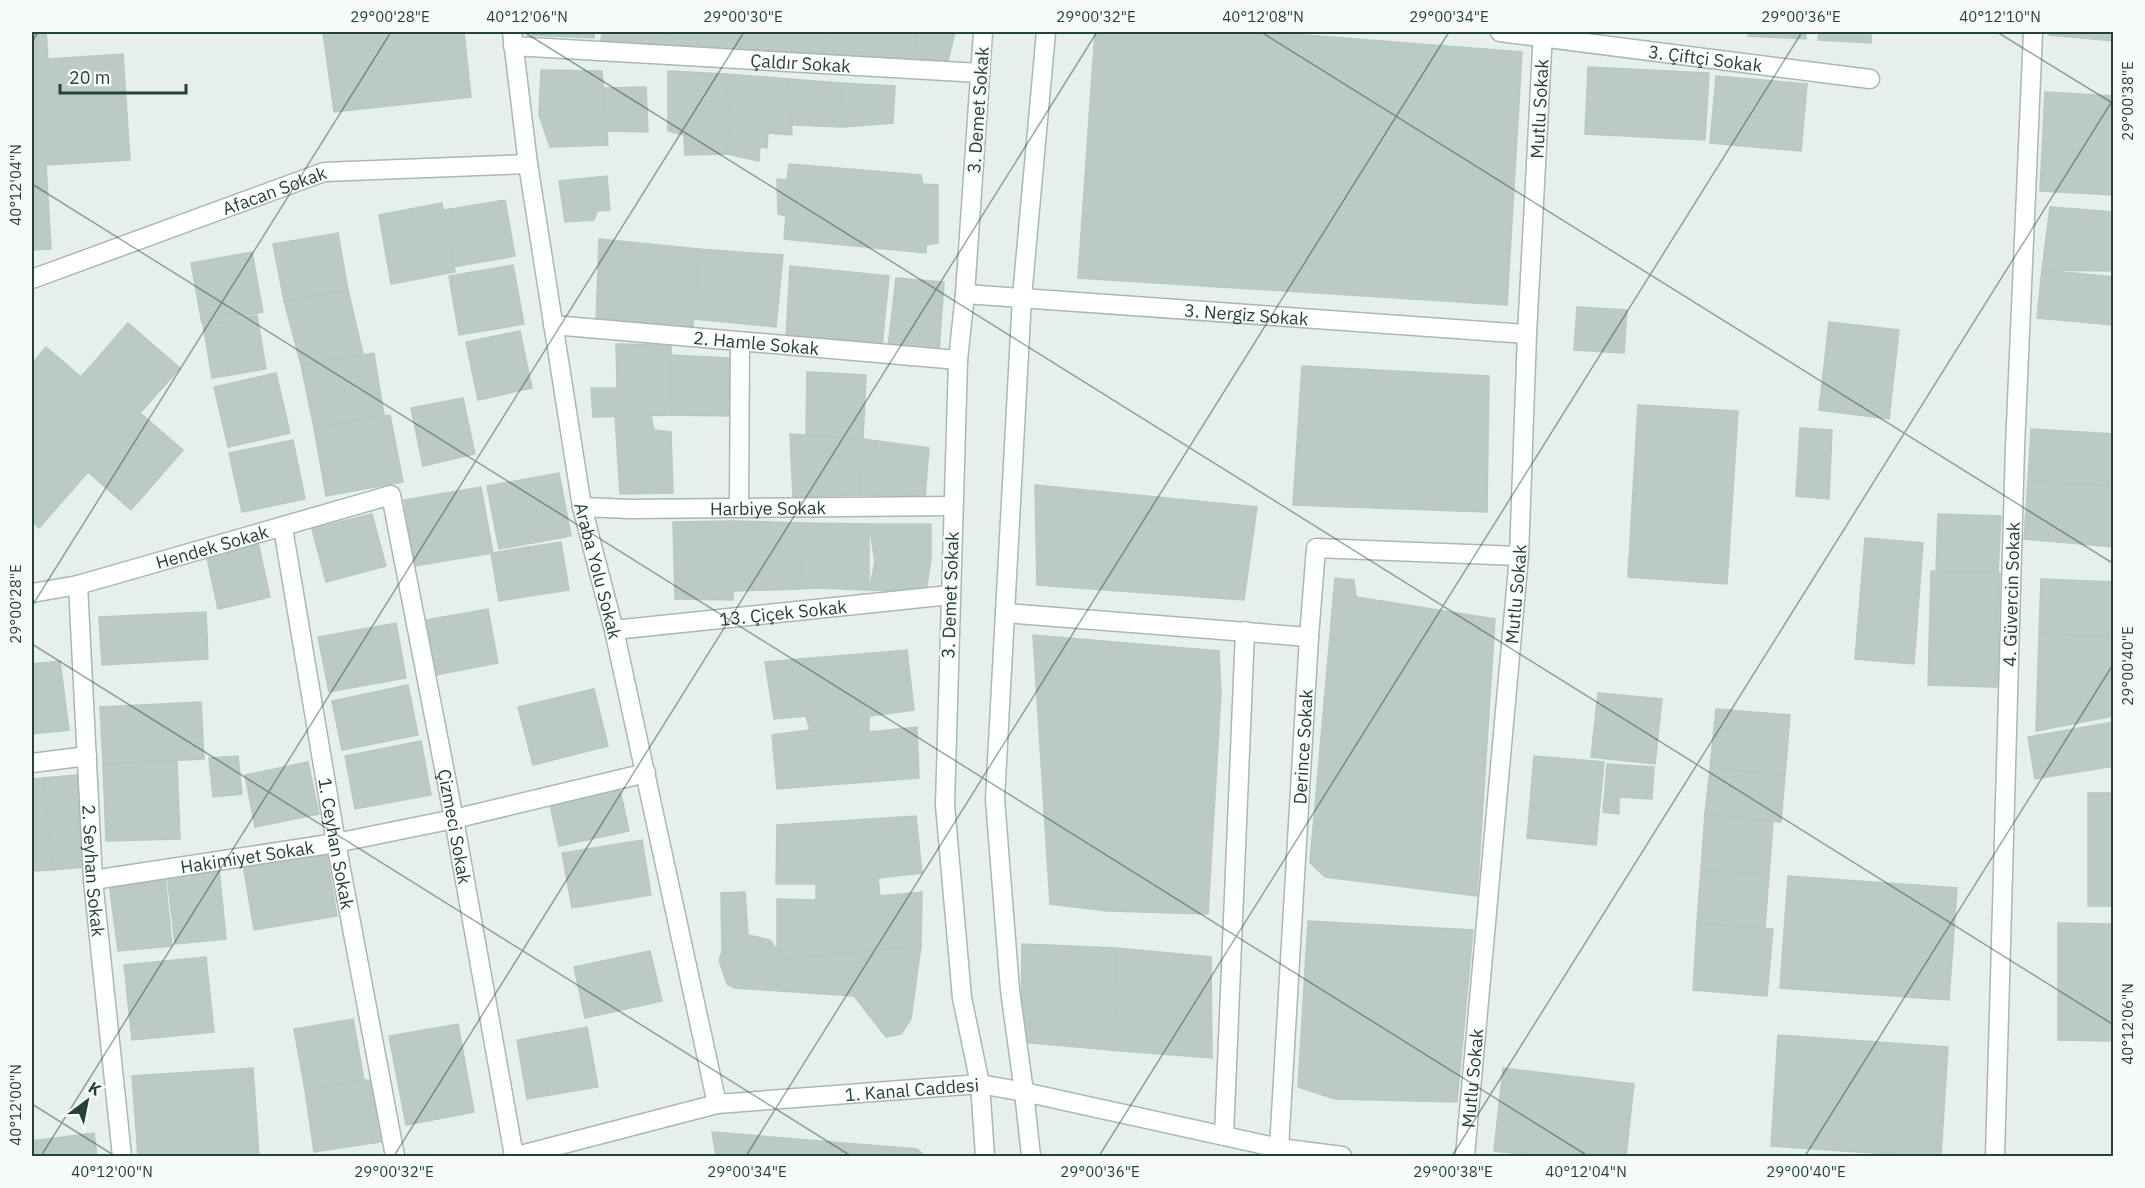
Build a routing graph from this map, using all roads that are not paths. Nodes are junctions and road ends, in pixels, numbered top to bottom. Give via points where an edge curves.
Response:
1 (983, 32) edge
2 (1046, 32) edge
3 (1500, 32) edge
4 (2033, 32) edge
5 (1543, 34) edge
6 (512, 39) edge
7 (980, 73) junction
8 (1870, 79) dead end
9 (528, 164) junction
10 (32, 279) edge
11 (965, 294) junction
12 (1022, 297) junction
13 (553, 325) junction
14 (1527, 334) junction
15 (740, 341) junction
16 (958, 360) junction
17 (392, 495) joint
18 (953, 506) junction
19 (582, 507) junction
20 (739, 508) junction
21 (283, 528) junction
22 (1519, 556) junction
23 (78, 585) junction
24 (32, 593) edge
25 (950, 595) junction
26 (1005, 613) junction
27 (614, 630) junction
28 (1245, 631) junction
29 (1309, 637) junction
30 (87, 756) junction
31 (32, 763) edge
32 (646, 773) junction
33 (454, 819) junction
34 (336, 843) junction
35 (93, 880) junction
36 (980, 1084) junction
37 (1024, 1092) junction
38 (717, 1104) junction
39 (1224, 1136) junction
40 (1279, 1148) junction
41 (122, 1156) edge
42 (395, 1156) edge
43 (515, 1156) edge
44 (985, 1156) edge
45 (1031, 1156) edge
46 (1342, 1156) edge
47 (1465, 1156) edge
48 (1995, 1156) edge

1 - 7 street, 3. Demet Sokak
2 - 12 street
3 - 5 street, 3. Çiftçi Sokak
4 - 48 street, 4. Güvercin Sokak via 2015,447
5 - 8 street, 3. Çiftçi Sokak
5 - 14 street, Mutlu Sokak
6 - 7 street, Çaldır Sokak
6 - 9 street, Araba Yolu Sokak
7 - 11 street, 3. Demet Sokak
9 - 10 street, Afacan Sokak via 324,172
9 - 13 street, Araba Yolu Sokak
11 - 12 street, 3. Nergiz Sokak
11 - 16 street, 3. Demet Sokak
12 - 14 street, 3. Nergiz Sokak
12 - 26 street
13 - 15 street, 2. Hamle Sokak
13 - 19 street, Araba Yolu Sokak
14 - 22 street, Mutlu Sokak
15 - 16 street, 2. Hamle Sokak
15 - 20 street
16 - 18 street, 3. Demet Sokak
17 - 21 street, Hendek Sokak
17 - 33 street, Çizmeci Sokak
18 - 20 street, Harbiye Sokak
18 - 25 street, 3. Demet Sokak
19 - 20 street, Harbiye Sokak
19 - 27 street, Araba Yolu Sokak
21 - 23 street, Hendek Sokak
21 - 34 street, 1. Ceyhan Sokak
22 - 29 street, Derince Sokak via 1316,548
22 - 47 street, Mutlu Sokak
23 - 24 street, Hendek Sokak
23 - 30 street, 2. Seyhan Sokak
25 - 27 street, 13. Çiçek Sokak
25 - 36 street, 3. Demet Sokak via 945,805 962,998
26 - 28 street
26 - 37 street via 995,799 1010,990
27 - 32 street, Araba Yolu Sokak
28 - 29 street
28 - 39 street
29 - 40 street, Derince Sokak
30 - 31 street
30 - 35 street, 2. Seyhan Sokak
32 - 33 street, Hakimiyet Sokak
32 - 38 street, Araba Yolu Sokak
33 - 34 street, Hakimiyet Sokak
33 - 43 street, Çizmeci Sokak
34 - 35 street, Hakimiyet Sokak
34 - 42 street, 1. Ceyhan Sokak
35 - 41 street, 2. Seyhan Sokak
36 - 37 street, 1. Kanal Caddesi
36 - 38 street, 1. Kanal Caddesi
36 - 44 street, 3. Demet Sokak
37 - 39 street, 1. Kanal Caddesi
37 - 45 street
38 - 43 street, 1. Kanal Caddesi
39 - 40 street, 1. Kanal Caddesi
40 - 46 street, 1. Kanal Caddesi

